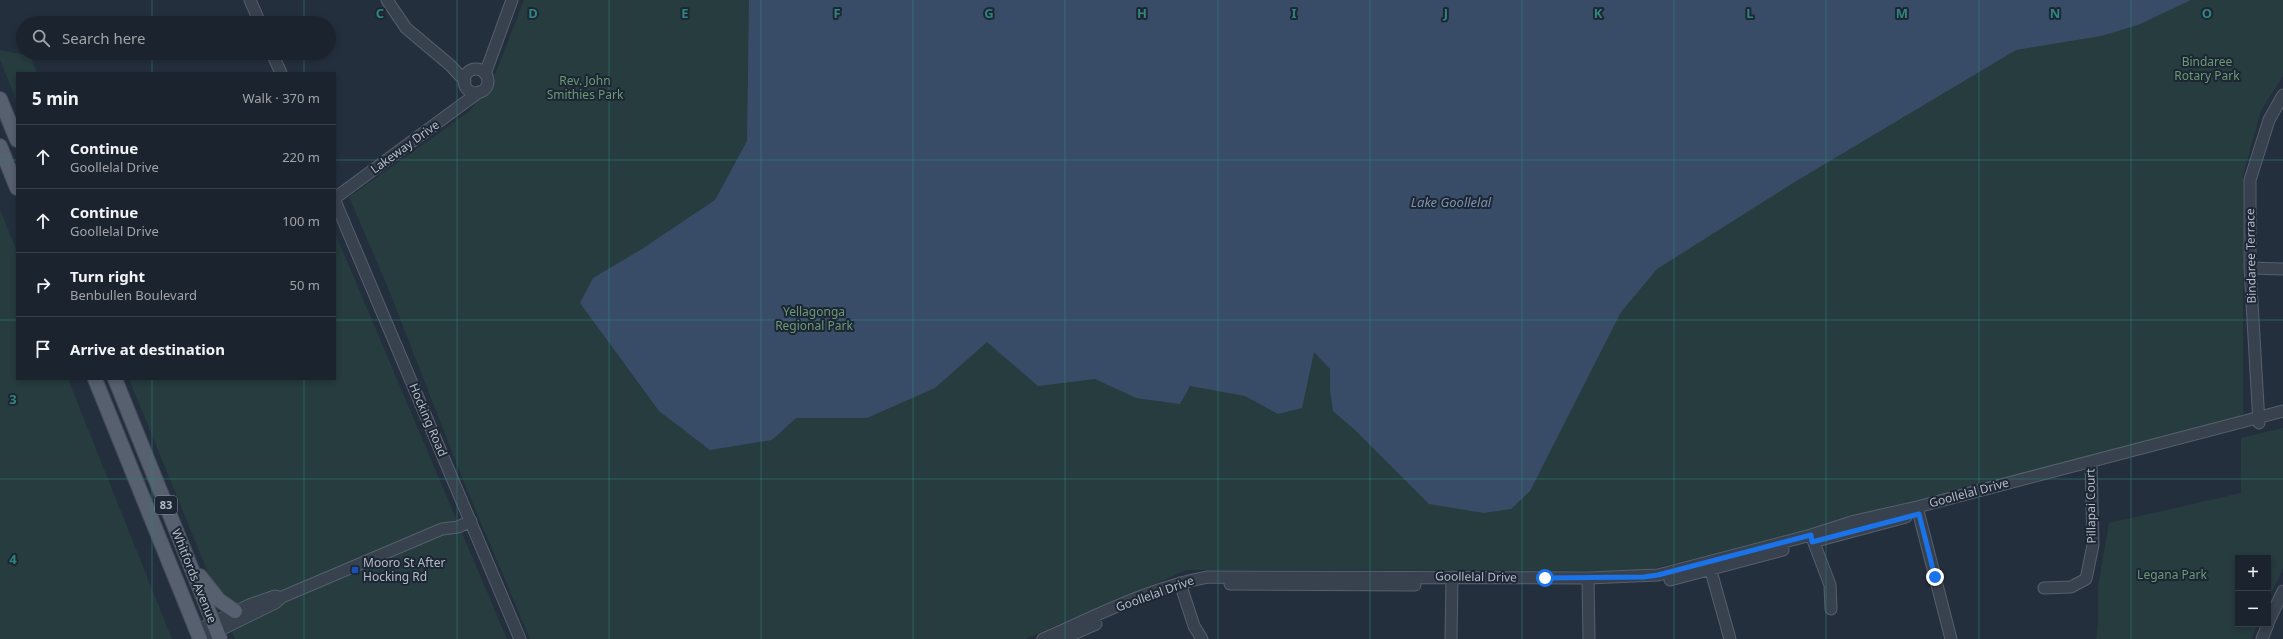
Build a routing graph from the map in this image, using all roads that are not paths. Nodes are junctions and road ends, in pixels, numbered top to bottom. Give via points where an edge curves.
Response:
1 (250, 0) edge
2 (387, 0) edge
3 (512, 0) edge
4 (257, 16) edge
5 (275, 60) edge
6 (450, 65) junction
7 (478, 71) junction
8 (281, 72) edge
9 (465, 84) junction
10 (479, 92) junction
11 (2283, 95) edge
12 (0, 99) edge
13 (455, 109) junction
14 (16, 138) edge
15 (0, 146) edge
16 (354, 183) junction
17 (16, 186) edge
18 (336, 188) edge
19 (336, 198) edge
20 (336, 201) edge
21 (2250, 268) junction
22 (2283, 269) edge
23 (96, 380) edge
24 (115, 380) edge
25 (2283, 410) edge
26 (2283, 418) edge
27 (2258, 420) junction
28 (2091, 465) junction
29 (1915, 511) junction
30 (469, 518) junction
31 (1812, 539) junction
32 (190, 563) junction
33 (1710, 566) junction
34 (1452, 581) junction
35 (1588, 581) junction
36 (1181, 586) junction
37 (2044, 588) dead end
38 (282, 597) junction
39 (2282, 598) edge
40 (1831, 609) dead end
41 (235, 611) junction
42 (2271, 618) edge
43 (2267, 627) edge
44 (216, 631) edge
45 (1079, 632) edge
46 (199, 636) edge
47 (520, 639) edge
48 (1043, 639) edge
49 (1062, 639) edge
50 (1202, 639) edge
51 (1451, 639) edge
52 (1589, 639) edge
53 (1730, 639) edge
54 (1946, 639) edge
55 (1951, 639) edge
56 (2262, 639) edge

1 - 4 street
2 - 6 street via 406,28
3 - 7 street via 490,58
5 - 8 street
6 - 7 street
6 - 9 street
7 - 9 street via 466,76
7 - 10 street via 487,84
9 - 10 street via 472,92
9 - 13 street, Lakeway Drive
10 - 13 street, Lakeway Drive
11 - 21 street, Bindaree Terrace via 2270,120 2250,180
12 - 14 main road
13 - 16 street, Lakeway Drive
15 - 17 main road
16 - 18 street, Lakeway Drive via 347,183
16 - 19 street, Lakeway Drive
20 - 30 street, Hocking Road
21 - 22 street
21 - 27 street, Bindaree Terrace
23 - 46 main road, Whitfords Avenue / 83
24 - 32 main road, Whitfords Avenue / 83
25 - 27 street, Goollelal Drive
26 - 27 street, Goollelal Drive
27 - 28 street, Goollelal Drive
28 - 29 street, Goollelal Drive
28 - 37 street, Pillapai Court via 2093,545 2086,579 2071,587
29 - 31 street, Goollelal Drive
29 - 54 street
29 - 55 street
30 - 38 street via 449,523 442,529
30 - 47 street, Hocking Road
31 - 33 street, Goollelal Drive
31 - 40 street via 1830,585
32 - 41 main road via 215,595
32 - 44 main road, Whitfords Avenue / 83
33 - 35 street, Goollelal Drive via 1647,583
33 - 53 street
34 - 35 street, Goollelal Drive
34 - 36 street, Goollelal Drive via 1277,585 1213,583
34 - 51 street
35 - 52 street
36 - 45 street, Goollelal Drive
36 - 50 street via 1194,626
38 - 41 street via 275,596
38 - 44 street via 275,603
39 - 42 street
41 - 44 street
43 - 56 street
44 - 46 street
45 - 48 street, Goollelal Drive
45 - 49 street, Goollelal Drive

